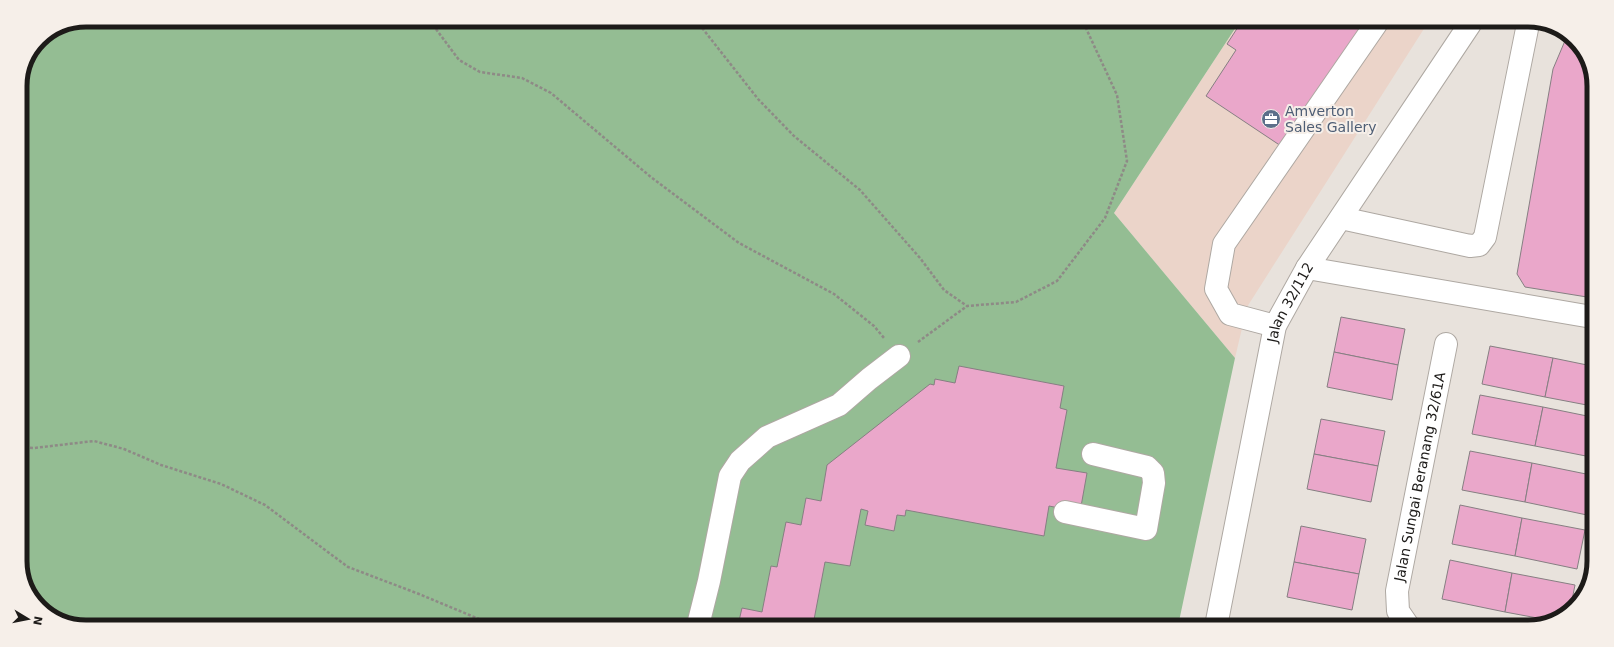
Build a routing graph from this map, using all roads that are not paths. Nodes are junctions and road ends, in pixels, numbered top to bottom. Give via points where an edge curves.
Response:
1 (1374, 27) edge
2 (1468, 27) edge
3 (1527, 27) edge
4 (1342, 218) junction
5 (1307, 268) junction
6 (1587, 316) edge
7 (1275, 326) junction
8 (1446, 344) dead end
9 (898, 356) road end
10 (1093, 454) dead end
11 (1065, 512) dead end
12 (1403, 619) edge
13 (699, 620) edge
14 (1217, 620) edge

1 - 7 street via 1224,244 1216,289 1230,314
2 - 4 street, Jalan 32/112
3 - 4 street via 1485,237 1479,245 1470,246
4 - 5 street, Jalan 32/112
5 - 6 street
5 - 7 street, Jalan 32/112
7 - 14 street, Jalan 32/112
8 - 12 street, Jalan Sungai Beranang 32/61A via 1397,591
9 - 13 street via 840,405 767,437 740,460 730,476
10 - 11 street via 1147,467 1153,473 1154,483 1146,529

